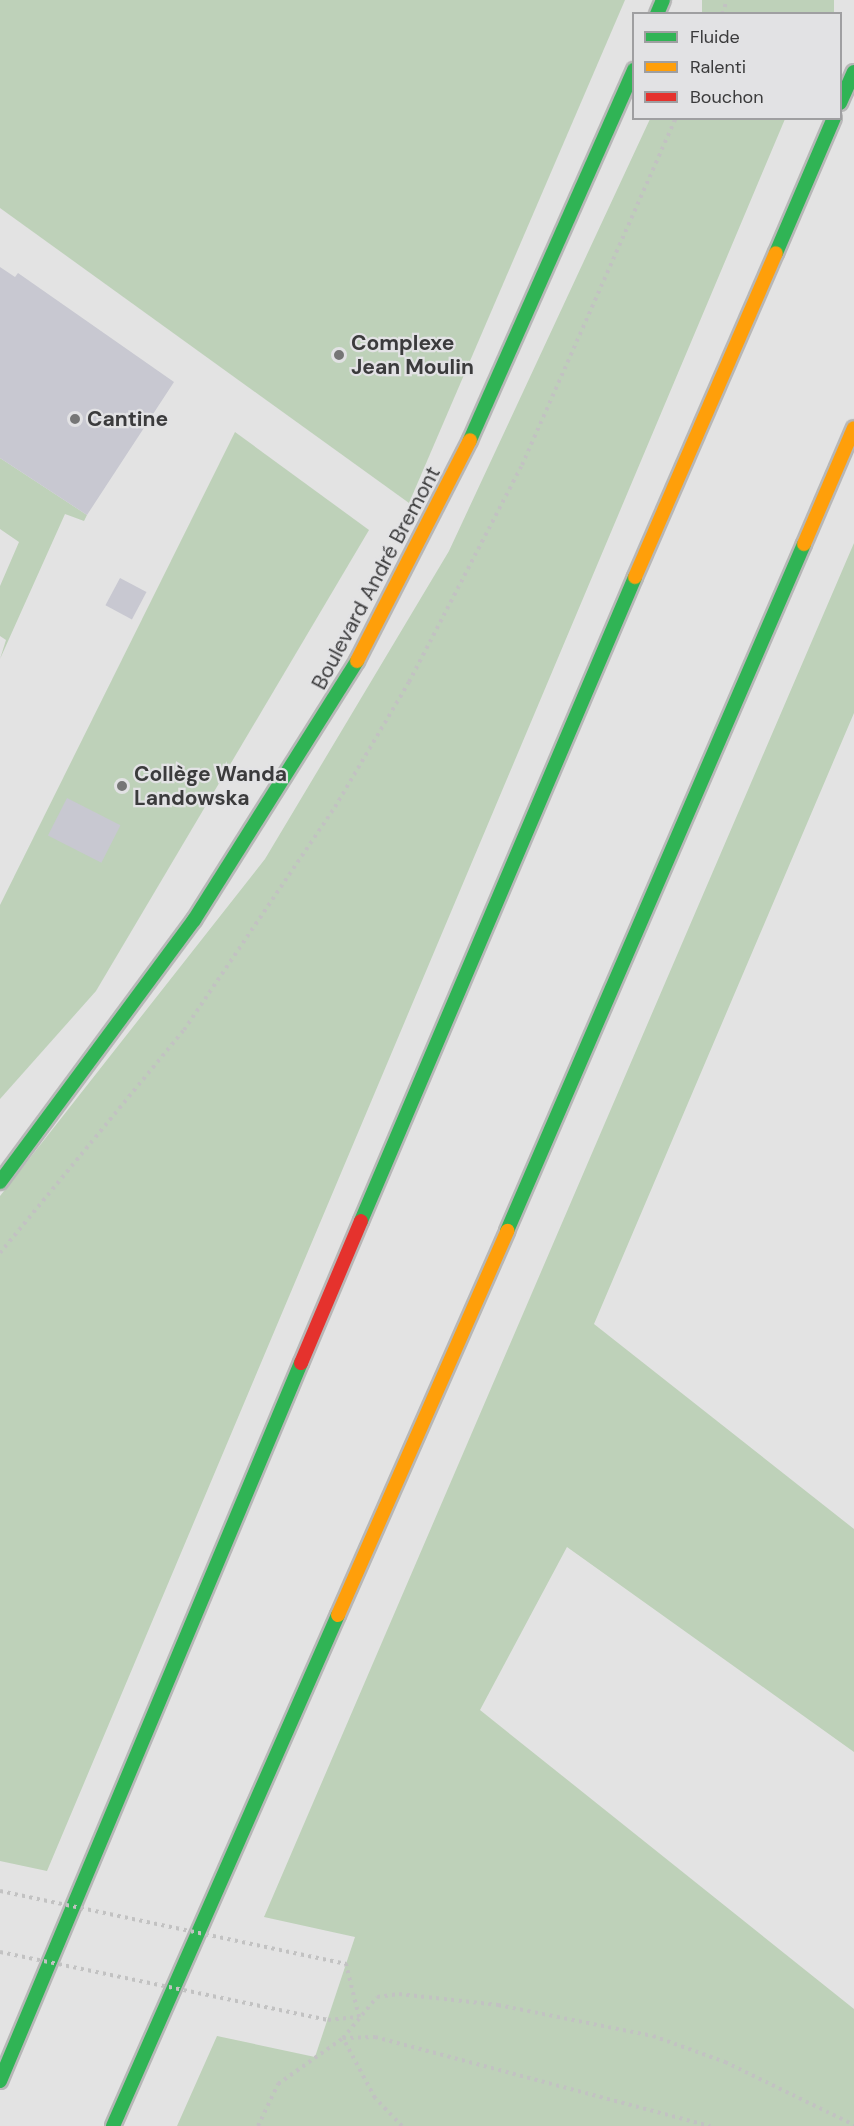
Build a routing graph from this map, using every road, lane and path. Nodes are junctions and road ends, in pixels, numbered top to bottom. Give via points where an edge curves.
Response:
1 (632, 71) edge
2 (854, 72) edge
3 (842, 99) edge
4 (833, 120) edge
5 (854, 428) edge
6 (86, 1066) junction
7 (0, 1155) edge
8 (0, 1182) edge
9 (0, 1891) edge
10 (0, 1952) edge
11 (360, 2017) junction
12 (343, 2038) junction
13 (0, 2081) edge
14 (854, 2125) edge
15 (113, 2126) edge
16 (258, 2126) edge
17 (402, 2126) edge
18 (710, 2126) edge

1 - 6 main road, Boulevard André Bremont via 503,374 363,651 194,920
2 - 3 main road
4 - 13 main road via 504,880
5 - 15 main road via 629,954
6 - 7 main road, Boulevard André Bremont
6 - 8 main road, Boulevard André Bremont
9 - 11 path, bridge via 346,1964
10 - 11 path, bridge via 328,2020
11 - 12 path
11 - 14 path via 377,1997 399,1994 598,2024 725,2062
12 - 16 path via 278,2084
12 - 17 path via 375,2098
12 - 18 path via 375,2037

